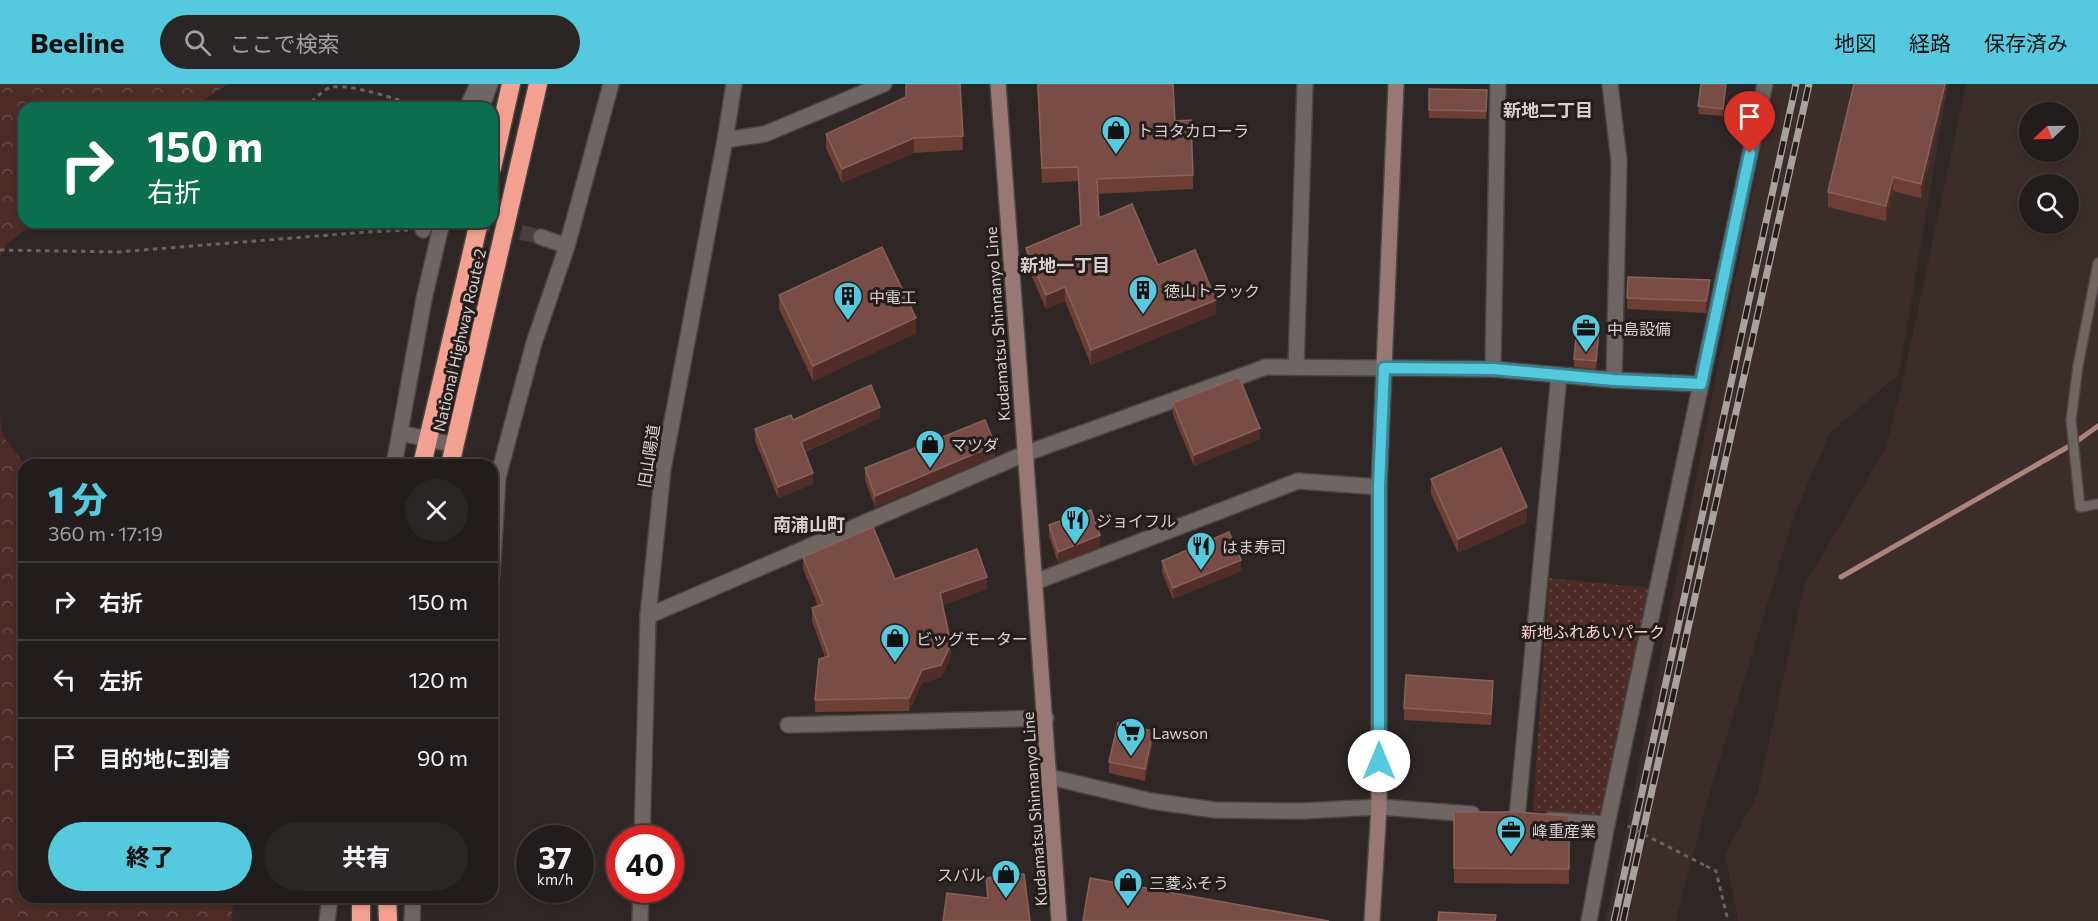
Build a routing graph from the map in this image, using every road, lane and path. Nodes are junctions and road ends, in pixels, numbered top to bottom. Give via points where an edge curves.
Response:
1 (478, 84) edge
2 (490, 84) edge
3 (512, 84) edge
4 (538, 84) edge
5 (611, 84) edge
6 (734, 84) edge
7 (884, 84) edge
8 (998, 84) edge
9 (1305, 84) edge
10 (1396, 84) edge
11 (1498, 84) edge
12 (1610, 84) edge
13 (1765, 84) edge
14 (311, 102) edge
15 (405, 102) edge
16 (470, 102) edge
17 (483, 102) edge
18 (725, 140) junction
19 (498, 143) edge
20 (401, 228) edge
21 (441, 228) edge
22 (478, 228) edge
23 (541, 237) tunnel mouth
24 (567, 246) junction
25 (0, 250) edge
26 (2098, 263) edge
27 (1296, 367) junction
28 (1384, 368) junction
29 (1493, 369) junction
30 (1559, 375) junction
31 (1614, 380) junction
32 (1701, 384) junction
33 (400, 433) junction
34 (428, 440) junction
35 (455, 445) junction
36 (1024, 454) junction
37 (395, 459) edge
38 (423, 459) edge
39 (452, 459) edge
40 (498, 477) edge
41 (1379, 487) junction
42 (2098, 504) edge
43 (1035, 582) junction
44 (648, 616) junction
45 (1046, 718) junction
46 (788, 725) dead end
47 (1050, 777) junction
48 (1379, 807) junction
49 (1482, 815) edge
50 (1607, 824) junction
51 (642, 825) edge
52 (1628, 826) dead end
53 (329, 903) edge
54 (362, 903) edge
55 (387, 903) edge
56 (413, 903) edge
57 (641, 903) edge
58 (327, 921) edge
59 (361, 921) edge
60 (388, 921) edge
61 (412, 921) edge
62 (640, 921) edge
63 (1059, 921) edge
64 (1372, 921) edge
65 (1589, 921) edge
66 (1728, 921) edge

1 - 16 street
2 - 17 street
3 - 19 highway
4 - 35 highway, National Highway Route 2
5 - 24 street
6 - 18 street, 旧山陽道
7 - 18 street via 765,134
8 - 36 main road, Kudamatsu Shinnanyo Line
9 - 27 street
10 - 28 main road
11 - 29 street
12 - 31 street via 1619,161
13 - 32 street
14 - 15 path via 332,86 349,85
18 - 44 street, 旧山陽道 via 663,469
20 - 25 path via 118,252
21 - 33 street
22 - 34 highway, National Highway Route 2
23 - 24 street
24 - 40 street via 534,343
26 - 42 lane via 2071,420 2080,507
27 - 28 street
27 - 36 street via 1266,367
28 - 29 street
28 - 41 main road
29 - 30 street
30 - 31 street
30 - 50 street via 1523,818
31 - 32 street
32 - 50 street
33 - 34 street
33 - 37 street
34 - 35 street
34 - 38 highway, National Highway Route 2
35 - 39 highway, National Highway Route 2
36 - 43 main road, Kudamatsu Shinnanyo Line
36 - 44 street
41 - 43 street via 1298,481
41 - 48 main road
43 - 45 main road, Kudamatsu Shinnanyo Line
44 - 51 street, 旧山陽道
45 - 46 street
45 - 47 main road, Kudamatsu Shinnanyo Line
47 - 48 street via 1151,801 1215,810
47 - 63 main road, Kudamatsu Shinnanyo Line
48 - 49 street
48 - 64 main road
50 - 65 street
52 - 66 path, bridge via 1716,872
53 - 58 street
54 - 59 highway
55 - 60 highway
56 - 61 street
57 - 62 street

